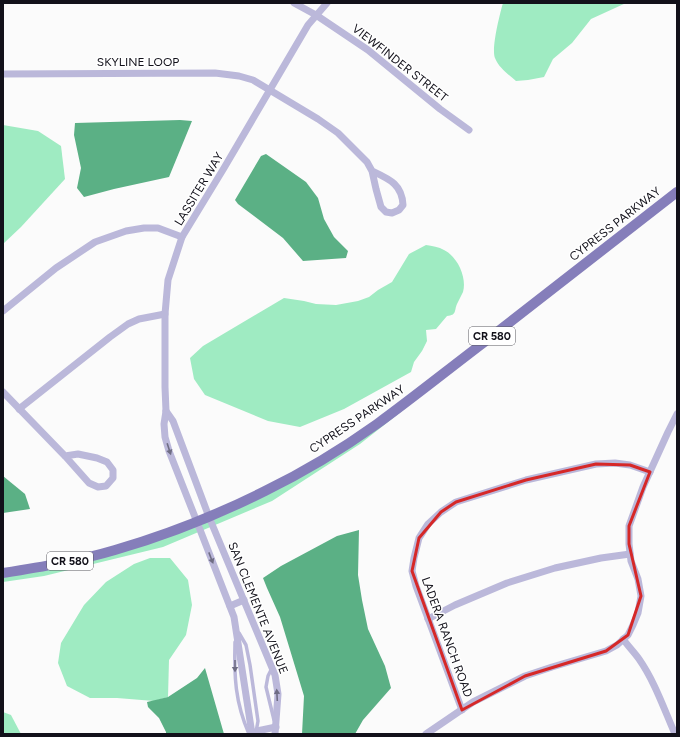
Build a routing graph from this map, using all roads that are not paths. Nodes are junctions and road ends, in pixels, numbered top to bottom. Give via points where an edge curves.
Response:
1 (294, 3) edge
2 (327, 3) edge
3 (316, 15) junction
4 (3, 74) edge
5 (269, 91) junction
6 (469, 130) dead end
7 (372, 171) junction
8 (677, 192) edge
9 (182, 237) junction
10 (3, 311) edge
11 (165, 314) junction
12 (3, 392) edge
13 (19, 409) junction
14 (166, 411) junction
15 (677, 414) edge
16 (65, 456) junction
17 (650, 472) junction
18 (209, 517) junction
19 (197, 522) junction
20 (630, 554) junction
21 (3, 573) edge
22 (244, 600) junction
23 (230, 606) junction
24 (428, 619) junction
25 (623, 640) junction
26 (272, 668) junction
27 (462, 710) junction
28 (275, 730) edge
29 (253, 733) edge
30 (426, 734) edge
31 (675, 734) edge

1 - 3 street
2 - 3 street, LASSITER WAY
3 - 5 street, LASSITER WAY
3 - 6 street, VIEWFINDER STREET via 368,50
4 - 5 street, SKYLINE LOOP via 215,73 253,80
5 - 7 street, SKYLINE LOOP via 338,133 368,162
5 - 9 street, LASSITER WAY
7 - 7 street via 381,207 386,212 399,210 403,205 398,188 386,177
8 - 18 main road, CYPRESS PARKWAY / CR 580 via 375,425 290,478
9 - 10 street via 158,228 144,228 94,242 56,268
9 - 11 street, LASSITER WAY via 168,280
11 - 13 street via 128,324
11 - 14 street, LASSITER WAY
12 - 13 street
13 - 16 street
14 - 18 street, LASSITER WAY via 173,421
14 -> 19 street, LASSITER WAY via 164,424 167,444
15 - 17 street
16 - 16 street via 89,483 98,487 106,486 113,478 113,470 108,462 78,454
17 - 20 street via 629,526
17 - 24 street, LADERA RANCH ROAD via 630,465 596,464 526,480 456,502 428,524 419,538 414,558 412,571
18 - 19 main road, CYPRESS PARKWAY / CR 580
18 - 22 street, SAN CLEMENTE AVENUE
19 - 21 main road, CYPRESS PARKWAY / CR 580 via 114,550 71,561
19 -> 23 street, SAN CLEMENTE AVENUE
20 - 24 street via 555,568 507,583
20 - 25 street via 641,596 638,613
22 - 23 street
22 - 26 street, SAN CLEMENTE AVENUE
23 -> 29 street, SAN CLEMENTE AVENUE
24 - 27 street, LADERA RANCH ROAD
25 - 27 street via 606,651 526,676
25 - 31 street via 647,673
28 -> 26 street, SAN CLEMENTE AVENUE via 278,694
26 - 28 lane via 266,687
27 - 30 street
28 - 29 street

